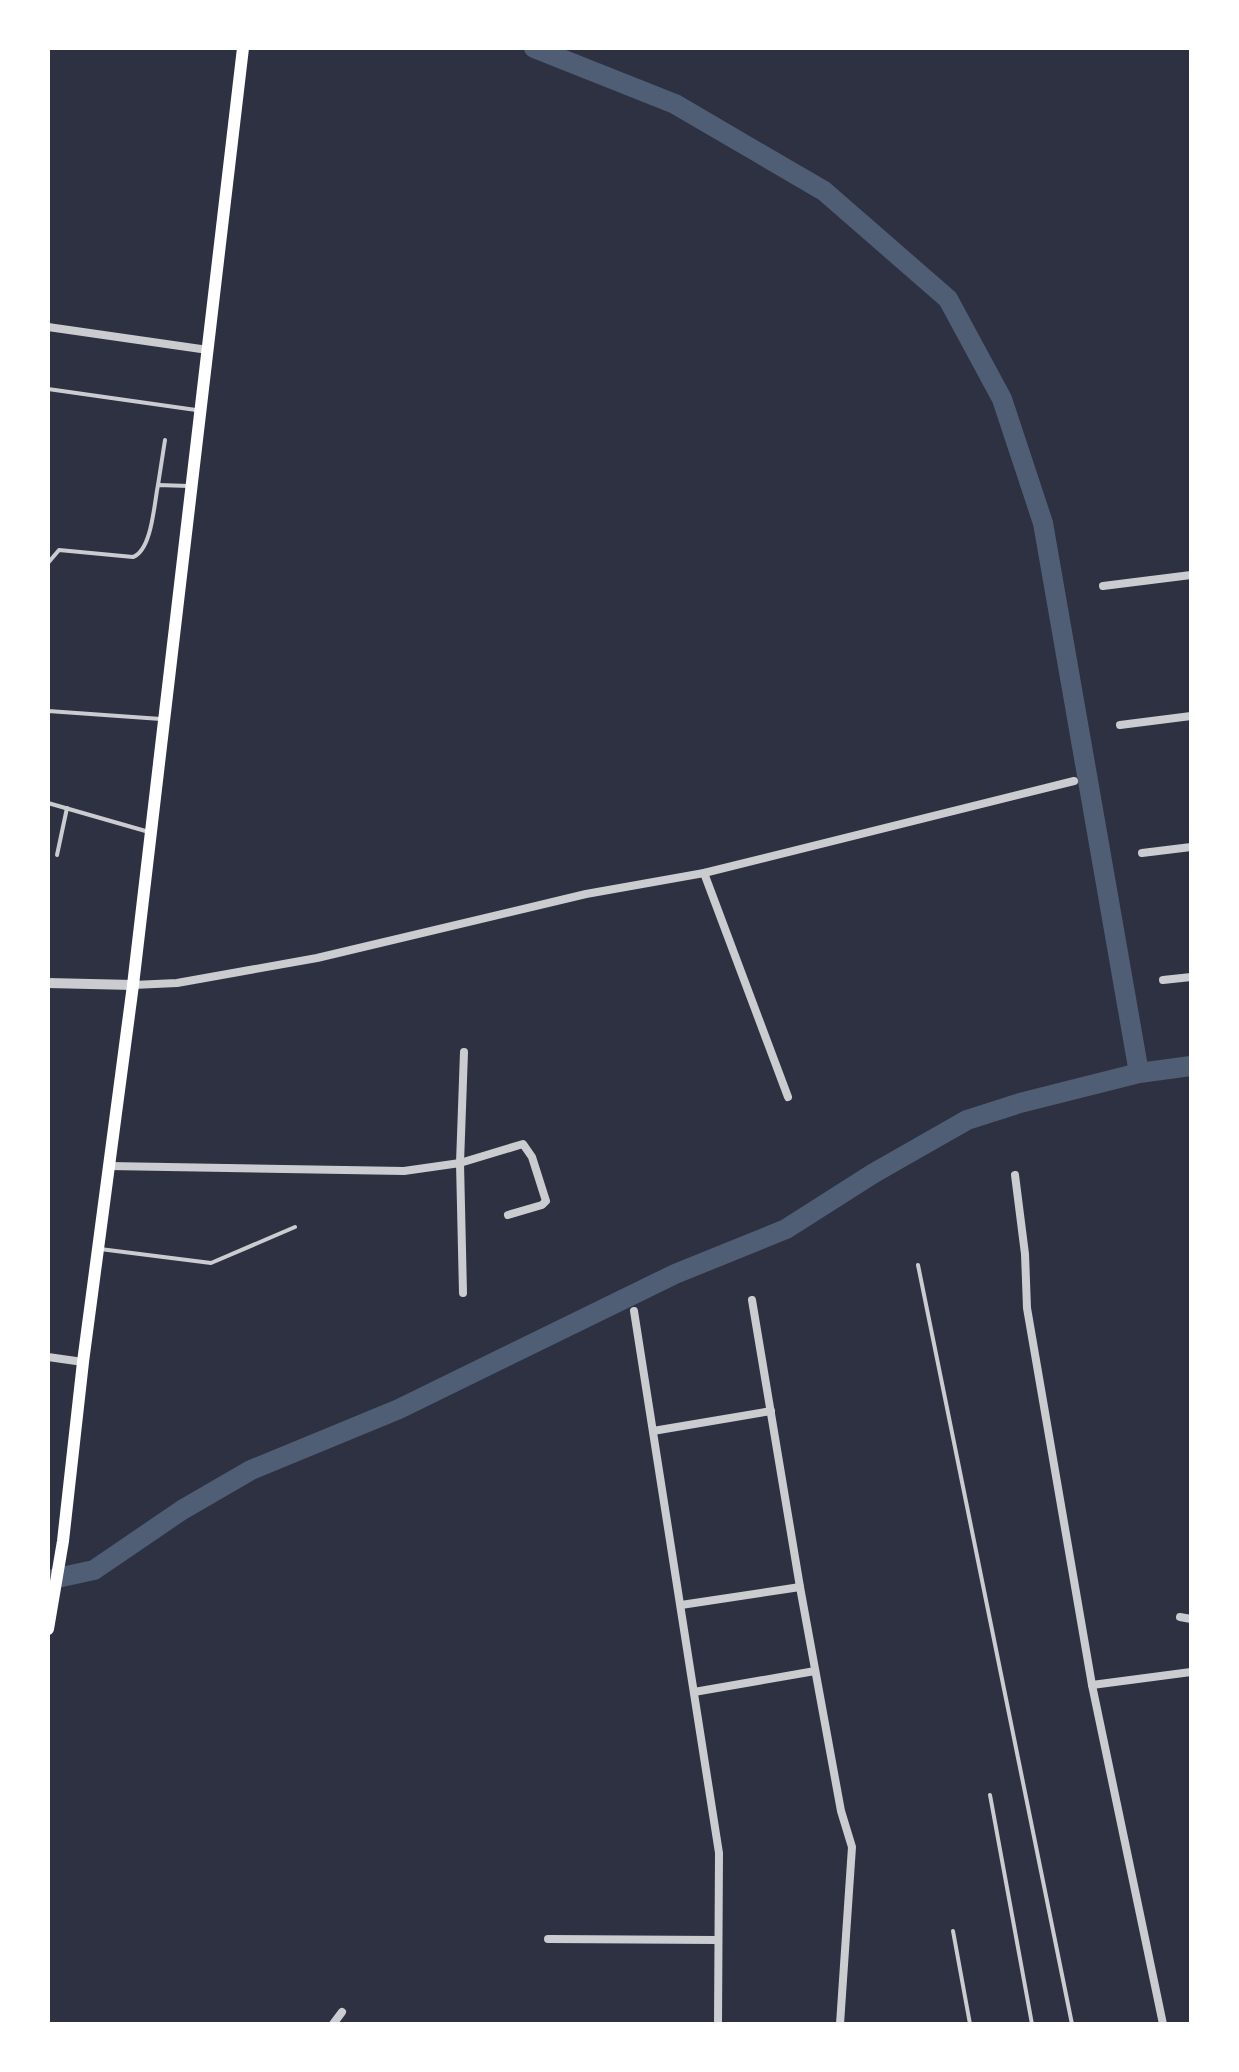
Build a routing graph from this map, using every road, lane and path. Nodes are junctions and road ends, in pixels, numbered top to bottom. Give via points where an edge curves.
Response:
1 (243, 48) edge
2 (48, 327) edge
3 (208, 350) junction
4 (48, 389) edge
5 (200, 411) junction
6 (165, 440) dead end
7 (158, 485) junction
8 (191, 486) junction
9 (48, 563) edge
10 (1191, 575) edge
11 (1103, 586) dead end
12 (48, 711) edge
13 (1191, 716) edge
14 (164, 720) junction
15 (1120, 725) dead end
16 (1074, 781) dead end
17 (48, 803) edge
18 (67, 808) junction
19 (151, 832) junction
20 (1191, 847) edge
21 (1142, 853) dead end
22 (57, 855) dead end
23 (704, 873) junction
24 (1191, 977) edge
25 (1163, 980) dead end
26 (48, 983) edge
27 (133, 985) junction
28 (464, 1052) dead end
29 (788, 1097) dead end
30 (460, 1163) junction
31 (109, 1166) junction
32 (1015, 1175) dead end
33 (508, 1215) dead end
34 (295, 1227) dead end
35 (98, 1249) junction
36 (918, 1265) dead end
37 (463, 1293) dead end
38 (752, 1300) dead end
39 (634, 1311) dead end
40 (48, 1357) edge
41 (83, 1362) junction
42 (771, 1411) junction
43 (653, 1431) junction
44 (800, 1587) junction
45 (681, 1605) junction
46 (1180, 1617) dead end
47 (1191, 1619) edge
48 (48, 1629) edge
49 (815, 1671) junction
50 (1191, 1672) edge
51 (1092, 1685) junction
52 (694, 1692) junction
53 (990, 1795) dead end
54 (953, 1931) dead end
55 (548, 1939) dead end
56 (717, 1940) junction
57 (342, 2012) dead end
58 (333, 2024) edge
59 (718, 2024) edge
60 (840, 2024) edge
61 (970, 2024) edge
62 (1032, 2024) edge
63 (1072, 2024) edge
64 (1163, 2024) edge

1 - 3 main road
2 - 3 street
3 - 5 main road
4 - 5 lane
5 - 8 main road
6 - 7 lane
7 - 8 lane
7 - 9 lane via 141,554 59,550
8 - 14 main road
10 - 11 street
12 - 14 lane
13 - 15 street
14 - 19 main road
16 - 23 street
17 - 18 lane
18 - 19 lane
18 - 22 lane
19 - 27 main road
20 - 21 street
23 - 27 street via 586,894 317,958 177,983
23 - 29 street
24 - 25 street
26 - 27 street
27 - 31 main road
28 - 30 street
30 - 31 street via 404,1171
30 - 33 street via 527,1145 545,1203
30 - 37 street
31 - 35 main road
32 - 51 street via 1027,1308
34 - 35 lane via 211,1263
35 - 41 main road
36 - 63 lane
38 - 42 street
39 - 43 street
40 - 41 street
41 - 48 main road
42 - 43 street
42 - 44 street
43 - 45 street
44 - 45 street
44 - 49 street
45 - 52 street
46 - 47 street
49 - 52 street
49 - 60 street via 852,1847
50 - 51 street
51 - 64 street
52 - 56 street via 719,1853
53 - 62 lane
54 - 61 lane
55 - 56 street
56 - 59 street
57 - 58 street

